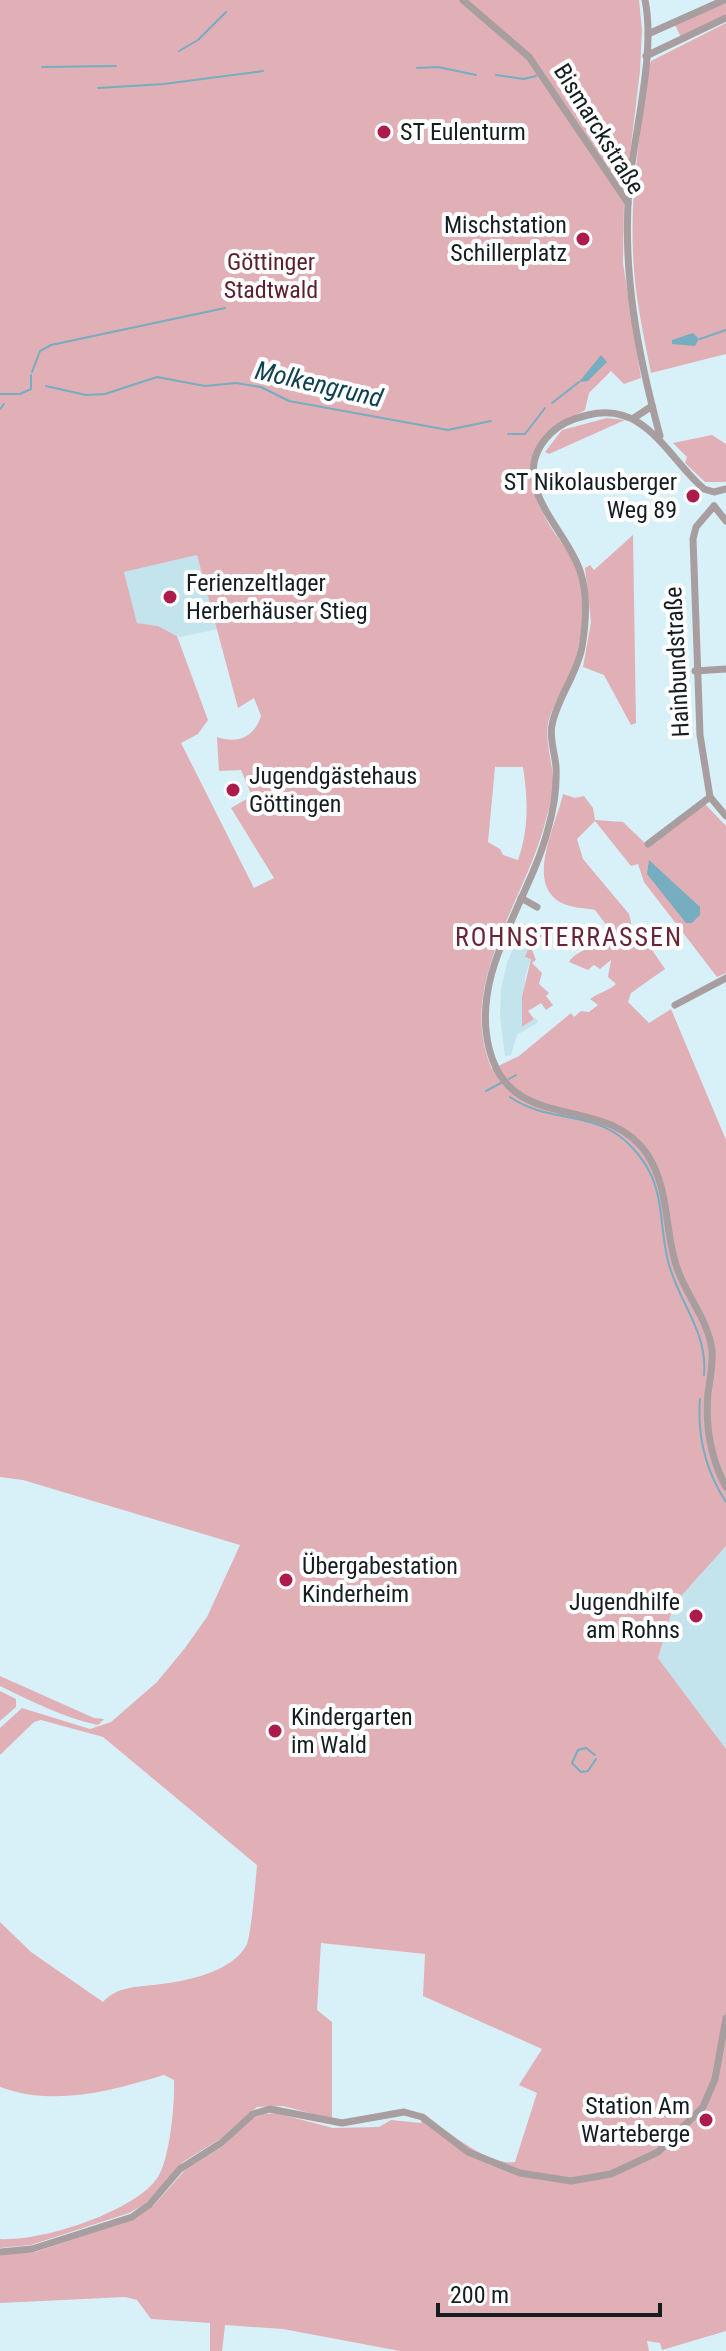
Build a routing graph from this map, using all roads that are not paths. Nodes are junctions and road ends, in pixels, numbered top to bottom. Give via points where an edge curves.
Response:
1 (463, 0) edge
2 (645, 0) edge
3 (724, 0) edge
4 (726, 18) edge
5 (648, 34) junction
6 (646, 56) junction
7 (628, 203) junction
8 (652, 406) junction
9 (634, 418) junction
10 (660, 439) junction
11 (726, 489) edge
12 (714, 492) junction
13 (714, 506) junction
14 (726, 521) edge
15 (726, 669) edge
16 (695, 671) junction
17 (710, 797) junction
18 (726, 816) edge
19 (648, 844) dead end
20 (521, 898) junction
21 (537, 907) dead end
22 (726, 978) edge
23 (675, 1005) dead end
24 (726, 1487) edge
25 (726, 2018) edge
26 (0, 2252) edge

1 - 7 street, Bismarckstraße via 529,57
2 - 5 street
3 - 5 street
4 - 6 street
5 - 6 street
6 - 7 street
7 - 8 street, Bismarckstraße via 629,279
8 - 9 street
8 - 10 street, Bismarckstraße
9 - 10 street
9 - 20 street via 609,413 572,420 550,433 537,461 534,483 540,501 581,571 585,626 578,664 552,725 556,790 548,831
10 - 12 street via 698,484
11 - 12 street
12 - 13 street
13 - 14 street
13 - 16 street, Hainbundstraße via 693,539
15 - 16 street
16 - 17 street, Hainbundstraße
17 - 18 street
17 - 19 street
20 - 21 street
20 - 24 street via 488,993 491,1058 517,1094 540,1107 616,1126 635,1138 655,1167 676,1266 708,1334 712,1366 707,1434
22 - 23 street
25 - 26 street via 715,2079 703,2107 658,2152 611,2174 571,2181 520,2173 468,2152 422,2117 404,2112 342,2123 270,2109 244,2120 221,2143 180,2169 132,2217 32,2249

